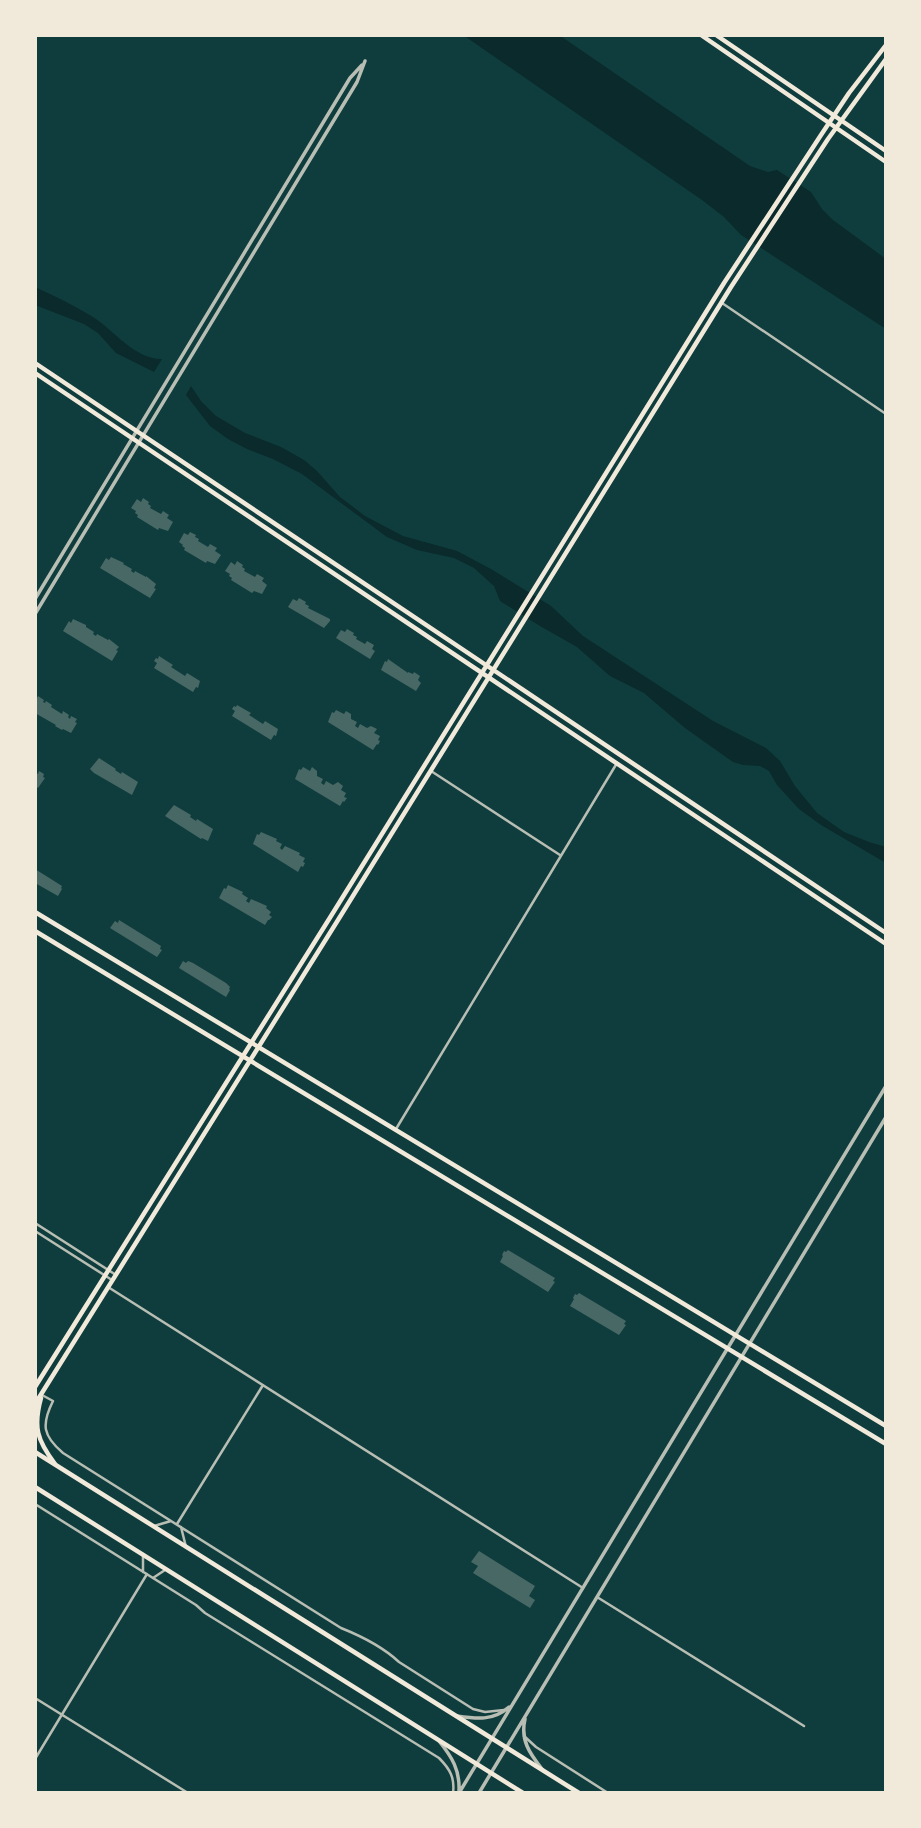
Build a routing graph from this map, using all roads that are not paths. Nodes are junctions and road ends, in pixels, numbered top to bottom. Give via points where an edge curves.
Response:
1 (701, 35) edge
2 (716, 35) edge
3 (886, 45) edge
4 (886, 59) edge
5 (834, 116) junction
6 (841, 120) junction
7 (829, 122) junction
8 (836, 127) junction
9 (886, 151) edge
10 (886, 162) edge
11 (722, 303) junction
12 (35, 363) edge
13 (35, 373) edge
14 (886, 414) edge
15 (137, 431) junction
16 (143, 435) junction
17 (132, 438) junction
18 (139, 443) junction
19 (35, 599) edge
20 (35, 614) edge
21 (487, 665) junction
22 (494, 670) junction
23 (482, 673) junction
24 (489, 678) junction
25 (617, 763) junction
26 (431, 771) junction
27 (561, 856) junction
28 (35, 912) edge
29 (35, 931) edge
30 (886, 933) edge
31 (886, 944) edge
32 (251, 1043) junction
33 (259, 1047) junction
34 (243, 1056) junction
35 (250, 1061) junction
36 (886, 1086) edge
37 (886, 1117) edge
38 (396, 1129) junction
39 (35, 1223) edge
40 (35, 1231) edge
41 (109, 1270) junction
42 (116, 1275) junction
43 (105, 1276) junction
44 (113, 1280) junction
45 (108, 1287) junction
46 (736, 1335) junction
47 (750, 1343) junction
48 (727, 1348) junction
49 (741, 1357) junction
50 (262, 1385) junction
51 (35, 1387) edge
52 (43, 1393) junction
53 (35, 1404) edge
54 (886, 1426) edge
55 (886, 1444) edge
56 (35, 1452) edge
57 (55, 1465) junction
58 (36, 1488) edge
59 (35, 1504) edge
60 (171, 1521) junction
61 (177, 1524) junction
62 (153, 1526) junction
63 (181, 1527) junction
64 (186, 1547) junction
65 (143, 1554) junction
66 (167, 1569) junction
67 (145, 1573) junction
68 (153, 1578) junction
69 (583, 1588) junction
70 (597, 1597) junction
71 (35, 1698) edge
72 (515, 1700) junction
73 (507, 1709) junction
74 (526, 1714) junction
75 (62, 1715) junction
76 (454, 1715) junction
77 (804, 1726) dead end
78 (523, 1736) junction
79 (492, 1739) junction
80 (438, 1740) junction
81 (506, 1748) junction
82 (35, 1759) edge
83 (477, 1764) junction
84 (543, 1771) junction
85 (491, 1773) junction
86 (188, 1793) edge
87 (453, 1793) edge
88 (459, 1793) edge
89 (479, 1793) edge
90 (523, 1793) edge
91 (579, 1793) edge
92 (608, 1793) edge

1 - 7 main road
2 - 5 main road
3 - 5 main road
4 - 6 main road
5 - 6 main road
5 - 7 main road
6 - 8 main road
6 - 9 main road
7 - 8 main road
7 - 21 main road
8 - 10 main road
8 - 11 main road
11 - 14 street
11 - 22 main road
12 - 15 main road
13 - 17 main road
15 - 16 main road
15 - 16 street via 350,78 365,61 357,82
15 - 17 street
16 - 18 street
16 - 21 main road
17 - 18 main road
17 - 19 street
18 - 20 street
18 - 23 main road
21 - 22 main road
21 - 23 main road
22 - 24 main road
22 - 30 main road
23 - 24 main road
23 - 32 main road
24 - 25 main road
24 - 26 main road
25 - 27 street
25 - 31 main road
26 - 27 street
26 - 33 main road
27 - 38 street
28 - 32 main road
29 - 34 main road
32 - 33 main road
32 - 34 main road
33 - 35 main road
33 - 38 main road
34 - 35 main road
34 - 41 main road
35 - 42 main road
35 - 48 main road
36 - 46 street
37 - 47 street
38 - 46 main road
39 - 41 street
40 - 43 street
41 - 42 street
41 - 43 main road
42 - 44 main road
43 - 44 street
43 - 51 main road
44 - 45 main road
45 - 50 street
45 - 52 main road
46 - 47 main road
46 - 48 street
47 - 49 street
47 - 54 main road
48 - 49 main road
48 - 69 street
49 - 55 main road
49 - 70 street
50 - 61 street
50 - 69 street
52 - 53 main road
52 - 57 main road via 37,1413 38,1436
52 - 60 street via 53,1401 46,1421 51,1443
56 - 57 main road
57 - 62 main road
58 - 65 main road
59 - 67 street
60 - 61 street
60 - 62 street
61 - 63 street
62 - 64 main road
63 - 64 street
63 - 73 street via 472,1709
64 - 76 main road
65 - 66 main road
65 - 67 street
66 - 68 street
66 - 80 main road
67 - 68 street
67 - 75 street
68 - 87 street via 439,1758 454,1780
69 - 72 street
70 - 74 street
70 - 77 street
71 - 75 street
72 - 73 street
72 - 79 street
73 - 76 street via 488,1718
74 - 78 street
74 - 81 street
75 - 82 street
75 - 86 street
76 - 79 main road
78 - 84 street
78 - 92 street
79 - 81 main road
79 - 83 street
80 - 83 main road
80 - 88 street via 457,1769
81 - 84 main road
81 - 85 street
83 - 85 main road
83 - 88 street
84 - 91 main road
85 - 89 street
85 - 90 main road

